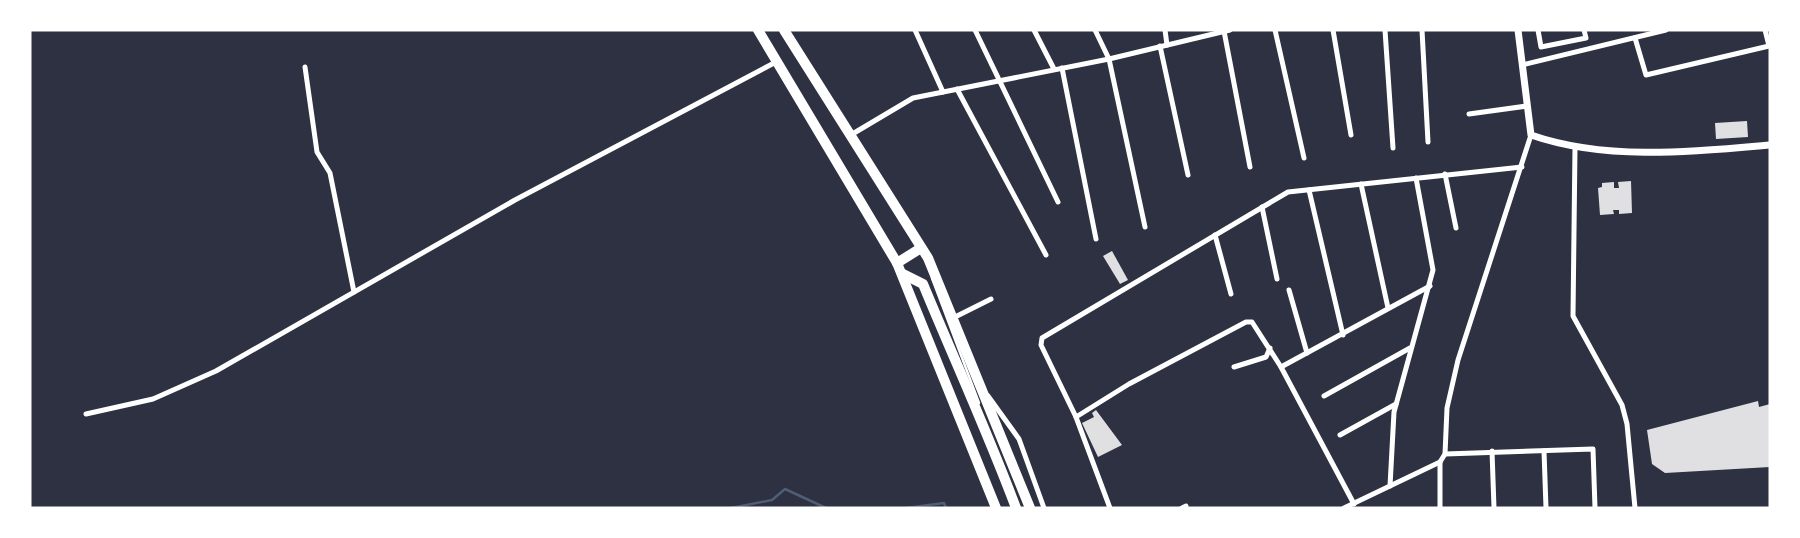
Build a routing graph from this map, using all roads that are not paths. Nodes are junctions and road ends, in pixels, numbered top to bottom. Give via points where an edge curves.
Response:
1 (758, 30) edge
2 (784, 30) edge
3 (915, 30) edge
4 (975, 30) edge
5 (1034, 30) edge
6 (1095, 30) edge
7 (1165, 30) edge
8 (1275, 30) edge
9 (1333, 30) edge
10 (1385, 30) edge
11 (1422, 30) edge
12 (1518, 30) edge
13 (1538, 30) edge
14 (1584, 30) edge
15 (1666, 30) edge
16 (1765, 30) edge
17 (1227, 31) edge
18 (1635, 38) junction
19 (1163, 45) junction
20 (1109, 58) junction
21 (777, 61) junction
22 (1522, 65) junction
23 (305, 67) dead end
24 (1062, 68) junction
25 (1054, 69) junction
26 (999, 80) junction
27 (957, 89) junction
28 (943, 92) junction
29 (1527, 106) junction
30 (1469, 114) dead end
31 (849, 135) junction
32 (1351, 135) dead end
33 (1531, 135) junction
34 (1428, 142) dead end
35 (1770, 145) edge
36 (1575, 146) junction
37 (1393, 148) dead end
38 (1304, 158) dead end
39 (1250, 167) dead end
40 (1521, 167) junction
41 (1445, 174) junction
42 (1188, 175) dead end
43 (1416, 178) junction
44 (1361, 184) junction
45 (1309, 190) junction
46 (1058, 202) dead end
47 (1262, 207) junction
48 (1145, 227) dead end
49 (1456, 228) dead end
50 (1215, 235) junction
51 (1096, 239) dead end
52 (922, 248) junction
53 (1046, 255) dead end
54 (928, 258) junction
55 (897, 263) junction
56 (902, 274) junction
57 (1277, 279) dead end
58 (1430, 286) junction
59 (1289, 290) dead end
60 (354, 292) junction
61 (1231, 294) dead end
62 (990, 299) dead end
63 (1388, 309) junction
64 (953, 317) junction
65 (1343, 335) junction
66 (1270, 348) junction
67 (1410, 348) junction
68 (1307, 353) junction
69 (1234, 367) dead end
70 (1281, 367) junction
71 (984, 391) junction
72 (1324, 396) dead end
73 (1396, 404) junction
74 (86, 414) dead end
75 (1076, 417) junction
76 (988, 433) junction
77 (1340, 435) dead end
78 (1492, 451) junction
79 (1544, 451) junction
80 (1445, 454) junction
81 (1440, 462) junction
82 (1390, 486) junction
83 (1357, 502) junction
84 (996, 508) edge
85 (1016, 508) edge
86 (1030, 508) edge
87 (1044, 508) edge
88 (1110, 508) edge
89 (1344, 508) edge
90 (1364, 508) edge
91 (1440, 508) edge
92 (1494, 508) edge
93 (1546, 508) edge
94 (1595, 508) edge
95 (1635, 508) edge

1 - 21 highway
2 - 31 highway
3 - 28 street
4 - 26 street
5 - 25 street
6 - 20 street
7 - 19 street
8 - 38 street
9 - 32 street
10 - 37 street
11 - 34 street
12 - 22 street
13 - 14 street via 1541,47 1586,38
15 - 18 street
16 - 18 street via 1769,46 1646,75
17 - 19 street
17 - 39 street
18 - 22 street
19 - 20 street
19 - 42 street
20 - 24 street
20 - 48 street
21 - 55 highway
21 - 60 street via 515,200
22 - 29 street
23 - 60 street via 317,152 330,173
24 - 25 street
24 - 51 street
25 - 26 street
26 - 27 street
26 - 46 street
27 - 28 street
27 - 53 street
28 - 31 street via 913,98
29 - 30 street
29 - 33 street
31 - 52 highway
33 - 36 street
33 - 40 street
35 - 36 street via 1673,152
36 - 95 street via 1573,316 1625,413
40 - 41 street
40 - 80 street via 1455,372 1447,408
41 - 43 street
41 - 49 street
43 - 44 street
43 - 58 street via 1433,263
44 - 45 street
44 - 63 street
45 - 47 street via 1288,192
45 - 65 street
47 - 50 street
47 - 57 street
50 - 61 street
50 - 75 street via 1042,338 1041,345
52 - 54 highway
52 - 55 highway
54 - 64 highway
54 - 76 lane via 932,282
55 - 56 highway
56 - 76 highway via 923,284
56 - 84 highway
58 - 63 street
58 - 67 street
59 - 68 street
60 - 74 street via 215,372 153,399
62 - 64 street
63 - 65 street
64 - 71 highway
65 - 68 street
66 - 69 street via 1266,357
66 - 70 street
66 - 75 street via 1255,323 1246,322
67 - 72 street
67 - 73 street
68 - 70 street
70 - 83 street
71 - 86 highway
71 - 87 street via 1014,431
73 - 77 street
73 - 82 street
75 - 88 street
76 - 85 highway
78 - 79 street
78 - 80 street
78 - 92 street
79 - 93 street
79 - 94 street via 1593,449
80 - 81 street
81 - 82 street
81 - 91 street
82 - 83 street
83 - 89 street
83 - 90 street

